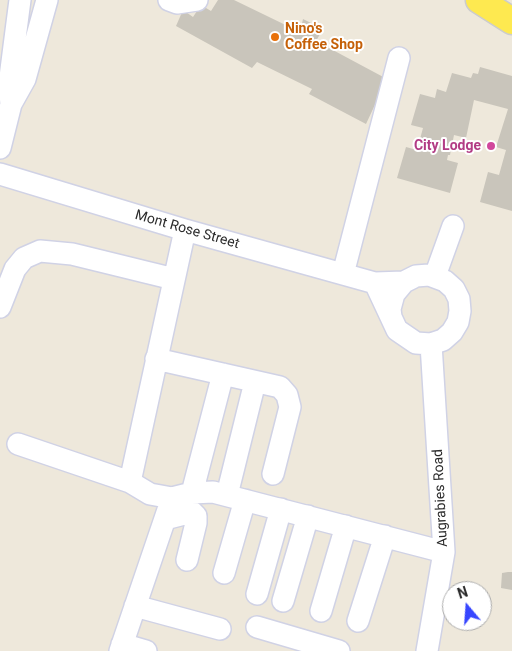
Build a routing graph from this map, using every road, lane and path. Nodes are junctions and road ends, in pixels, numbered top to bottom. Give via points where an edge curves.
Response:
1 (20, 0) edge
2 (47, 0) edge
3 (170, 0) edge
4 (197, 0) edge
5 (479, 0) edge
6 (512, 21) edge
7 (399, 58) dead end
8 (11, 104) junction
9 (1, 137) edge
10 (0, 174) edge
11 (454, 226) dead end
12 (184, 230) junction
13 (343, 274) junction
14 (435, 276) junction
15 (174, 279) junction
16 (404, 282) junction
17 (375, 283) junction
18 (0, 307) edge
19 (391, 316) junction
20 (431, 344) junction
21 (156, 358) junction
22 (223, 374) junction
23 (255, 382) junction
24 (18, 444) dead end
25 (273, 474) dead end
26 (130, 482) junction
27 (182, 495) junction
28 (236, 498) junction
29 (281, 509) junction
30 (308, 516) junction
31 (164, 519) junction
32 (346, 526) junction
33 (385, 536) junction
34 (444, 552) junction
35 (187, 560) dead end
36 (224, 573) dead end
37 (257, 594) dead end
38 (283, 601) dead end
39 (135, 606) junction
40 (321, 611) dead end
41 (358, 621) dead end
42 (257, 627) dead end
43 (220, 629) dead end
44 (121, 648) edge
45 (146, 651) edge
46 (339, 651) edge
47 (427, 651) edge

1 - 8 street via 9,85
2 - 8 street via 26,79
3 - 4 street via 177,3
5 - 6 main road
7 - 13 street
8 - 9 street
10 - 12 street, Mont Rose Street
11 - 14 street
12 - 13 street, Mont Rose Street
12 - 15 street
13 - 17 street, Mont Rose Street
14 - 16 street via 416,276
14 - 20 street via 454,289 460,311 452,332
15 - 18 street via 72,254 40,251 24,258 15,269
15 - 21 street
16 - 17 street, Mont Rose Street
16 - 19 street via 394,294
17 - 19 street
19 - 20 street via 402,336 416,343
20 - 34 street, Augrabies Road
21 - 22 street
21 - 26 street
22 - 23 street
22 - 27 street
23 - 25 street via 280,387 287,395 290,407
23 - 28 street
24 - 26 street
26 - 27 street via 150,494
27 - 28 street via 213,492
27 - 31 street
28 - 29 street
28 - 36 street
29 - 30 street
29 - 37 street
30 - 32 street
30 - 38 street
31 - 35 street via 192,512 196,516
31 - 39 street
32 - 33 street
32 - 40 street
33 - 34 street
33 - 41 street
34 - 47 street, Augrabies Road
39 - 43 street
39 - 44 street
42 - 46 street
44 - 45 street

